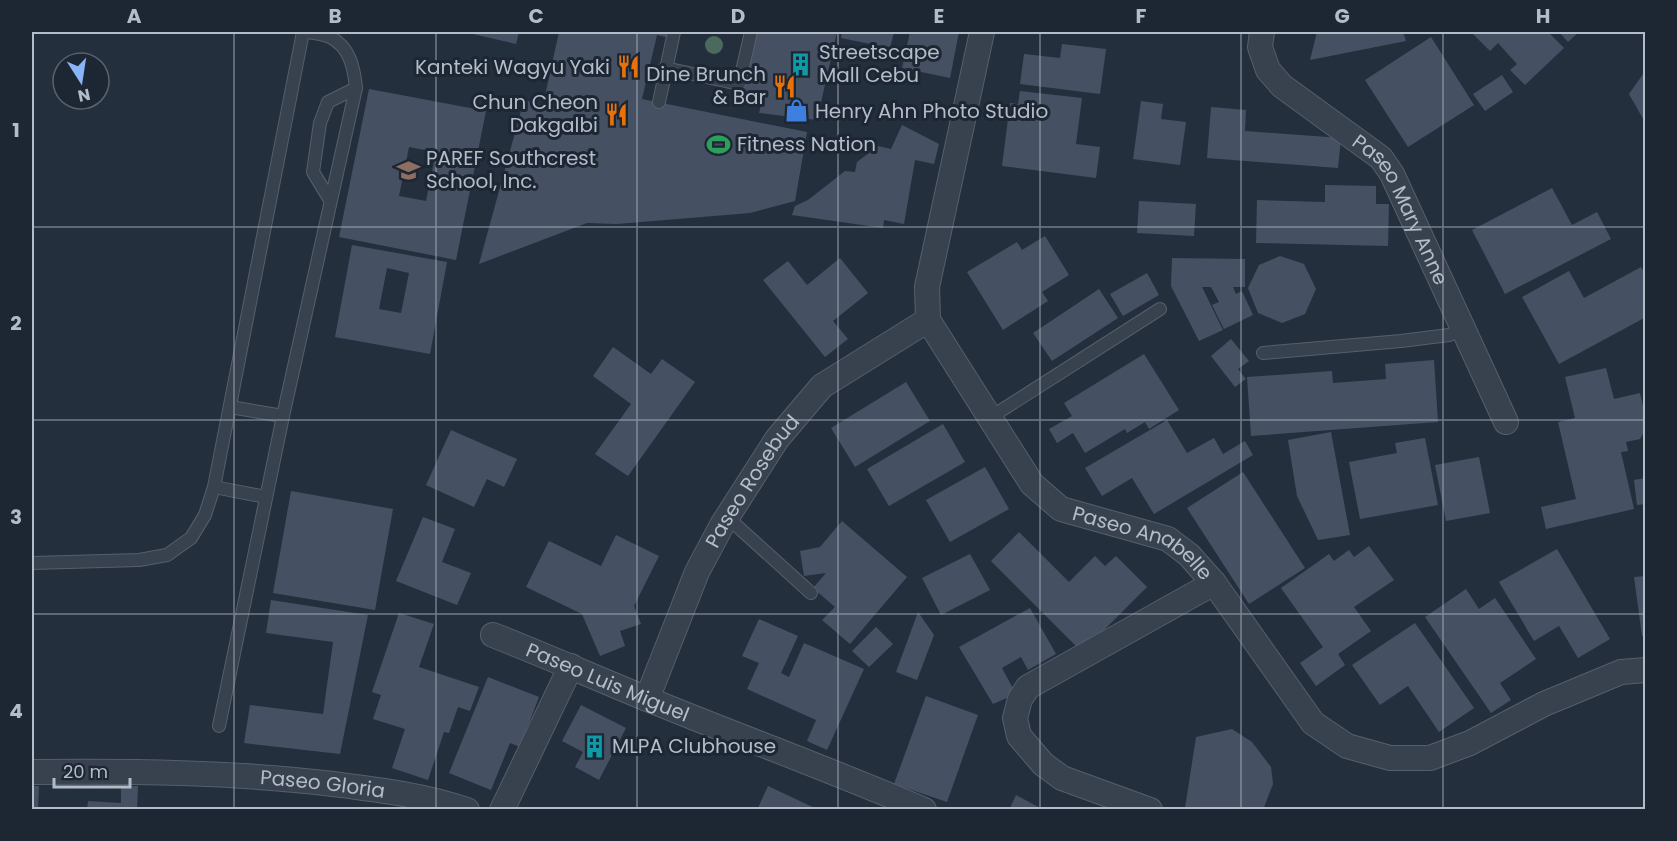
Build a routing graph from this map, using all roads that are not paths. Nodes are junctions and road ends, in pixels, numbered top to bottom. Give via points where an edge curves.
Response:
1 (305, 32) edge
2 (674, 32) edge
3 (751, 32) edge
4 (982, 32) edge
5 (1262, 32) edge
6 (665, 68) junction
7 (356, 88) junction
8 (659, 102) dead end
9 (330, 200) junction
10 (1160, 309) dead end
11 (928, 320) junction
12 (1463, 329) junction
13 (1263, 353) dead end
14 (230, 407) junction
15 (283, 416) junction
16 (991, 417) junction
17 (1506, 422) dead end
18 (214, 487) junction
19 (266, 497) junction
20 (727, 517) junction
21 (32, 563) edge
22 (1214, 583) junction
23 (811, 593) dead end
24 (493, 635) dead end
25 (571, 666) junction
26 (1646, 670) edge
27 (647, 699) junction
28 (219, 726) dead end
29 (32, 772) edge
30 (467, 810) edge
31 (502, 810) edge
32 (924, 810) edge
33 (1150, 810) edge

1 - 7 lane via 330,37 345,48 354,68
1 - 14 lane
2 - 6 lane
3 - 6 lane via 739,84
4 - 11 street via 927,287
5 - 12 street, Paseo Mary Anne via 1260,47 1268,70 1282,86 1381,158 1392,174
6 - 8 lane
7 - 9 lane
7 - 9 lane via 328,102 320,123 313,172
9 - 15 lane
10 - 16 lane
11 - 16 street, Paseo Anabelle
11 - 20 street, Paseo Rosebud via 822,386 777,439
12 - 13 lane via 1449,335
12 - 17 street, Paseo Mary Anne
14 - 15 lane
14 - 18 lane
15 - 19 lane
16 - 22 street, Paseo Anabelle via 1032,484 1061,509 1168,539
18 - 19 lane
18 - 21 lane via 205,515 191,538 167,555 140,560
19 - 28 lane
20 - 23 lane
20 - 27 street, Paseo Rosebud via 697,572
22 - 26 street, Paseo Anabelle via 1313,723 1347,746 1390,758 1430,758 1621,672
22 - 33 street via 1028,687 1020,699 1016,718 1019,736 1043,764 1062,778
24 - 25 street, Paseo Luis Miguel
25 - 27 street, Paseo Luis Miguel
25 - 31 street
27 - 32 street, Paseo Luis Miguel
29 - 30 street, Paseo Gloria via 135,771 284,778 410,794

